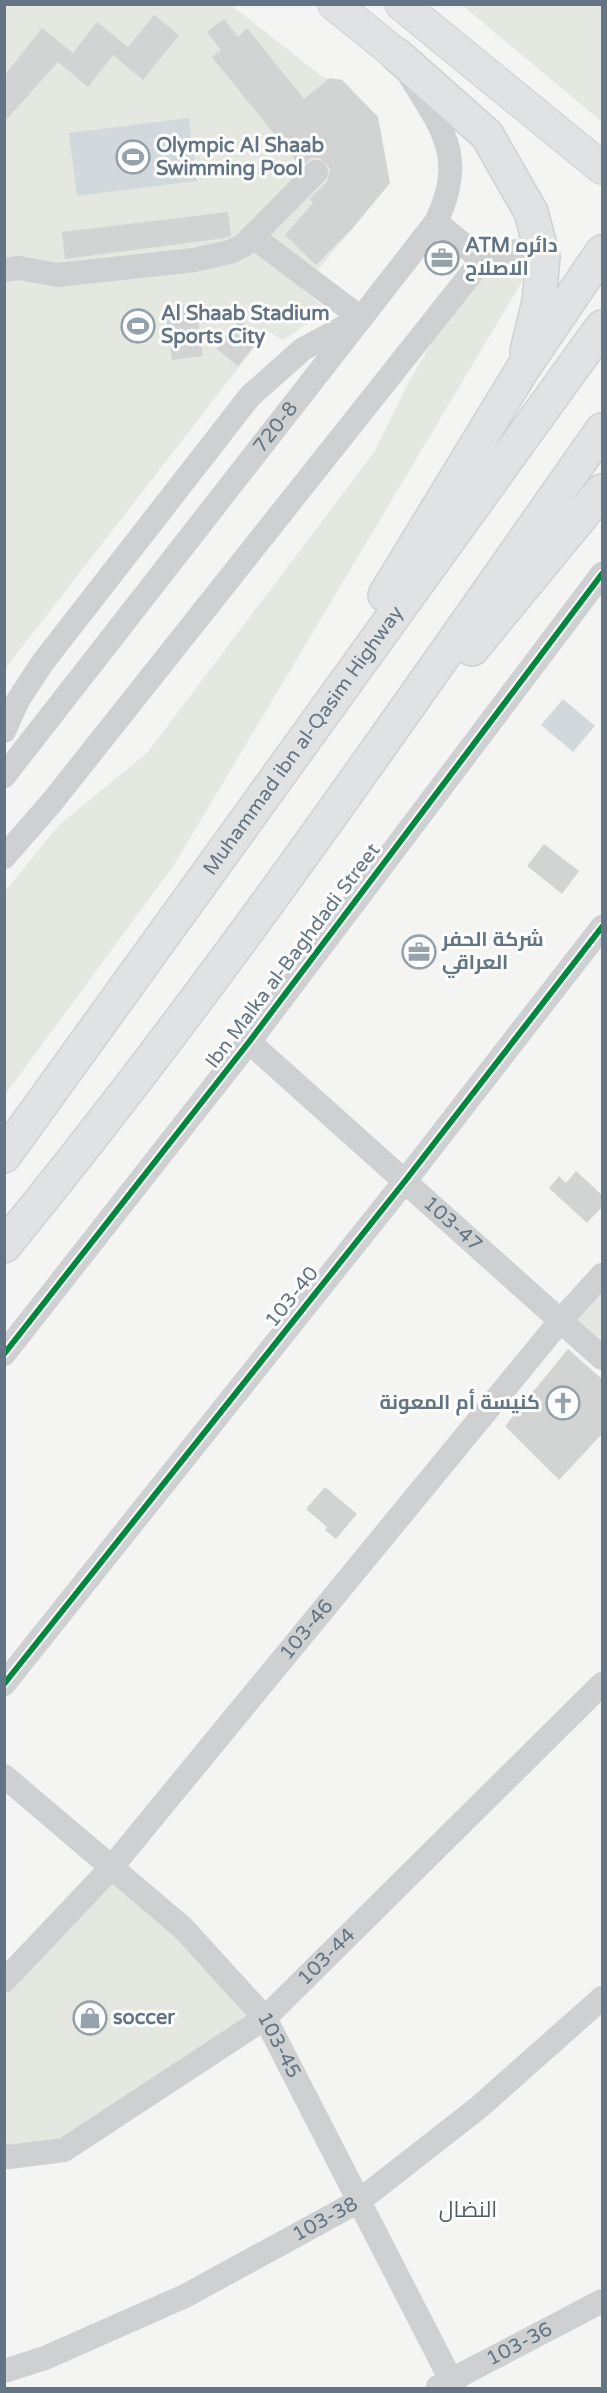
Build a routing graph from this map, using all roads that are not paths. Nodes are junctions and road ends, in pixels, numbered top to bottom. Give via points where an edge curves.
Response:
1 (334, 4) edge
2 (401, 4) edge
3 (435, 14) edge
4 (397, 55) junction
5 (603, 142) edge
6 (603, 168) edge
7 (316, 172) dead end
8 (436, 222) junction
9 (252, 236) junction
10 (603, 252) edge
11 (543, 257) junction
12 (482, 260) junction
13 (4, 270) edge
14 (361, 318) junction
15 (603, 327) edge
16 (522, 370) junction
17 (603, 430) edge
18 (603, 491) edge
19 (603, 574) edge
20 (4, 731) edge
21 (4, 776) edge
22 (251, 814) junction
23 (307, 850) junction
24 (4, 857) edge
25 (603, 927) edge
26 (249, 1042) junction
27 (4, 1156) edge
28 (405, 1181) junction
29 (4, 1246) edge
30 (603, 1275) edge
31 (561, 1320) junction
32 (4, 1354) edge
33 (603, 1358) edge
34 (4, 1684) edge
35 (603, 1684) edge
36 (4, 1776) edge
37 (111, 1868) junction
38 (4, 1981) edge
39 (603, 1998) edge
40 (265, 2018) junction
41 (4, 2155) edge
42 (359, 2201) junction
43 (603, 2301) edge
44 (4, 2371) edge
45 (447, 2386) edge

1 - 4 main road
2 - 3 main road
3 - 5 main road
3 - 6 main road
4 - 8 street, 720-8 via 440,123 449,147 447,199
4 - 11 highway via 487,135 531,212
7 - 9 street
8 - 12 street
8 - 14 street, 720-8
9 - 13 street via 230,252 194,260 58,274 19,268
9 - 14 street
10 - 16 highway
11 - 12 street via 510,251
11 - 16 highway via 539,302
12 - 24 street via 52,802
14 - 20 street via 303,349 250,396 43,662 18,700
14 - 21 street, 720-8
15 - 22 highway, Muhammad ibn al-Qasim Highway
16 - 22 highway
17 - 23 highway
18 - 23 highway
19 - 26 street, Ibn Malka al-Baghdadi Street
22 - 27 highway, Muhammad ibn al-Qasim Highway
23 - 29 highway via 85,1148
25 - 28 street, 103-40
26 - 28 street, 103-47
26 - 32 street, Ibn Malka al-Baghdadi Street
28 - 31 street, 103-47
28 - 34 street, 103-40
30 - 31 street, 103-46
31 - 33 street, 103-47
31 - 37 street, 103-46
35 - 40 street, 103-44
36 - 37 street, 103-45
37 - 38 street, 103-46
37 - 40 street, 103-45 via 183,1928
39 - 42 street, 103-38 via 478,2108
40 - 41 street, 103-44 via 64,2150
40 - 42 street, 103-45
42 - 44 street, 103-38 via 185,2296 45,2358
42 - 45 street, 103-45
43 - 45 street, 103-36

